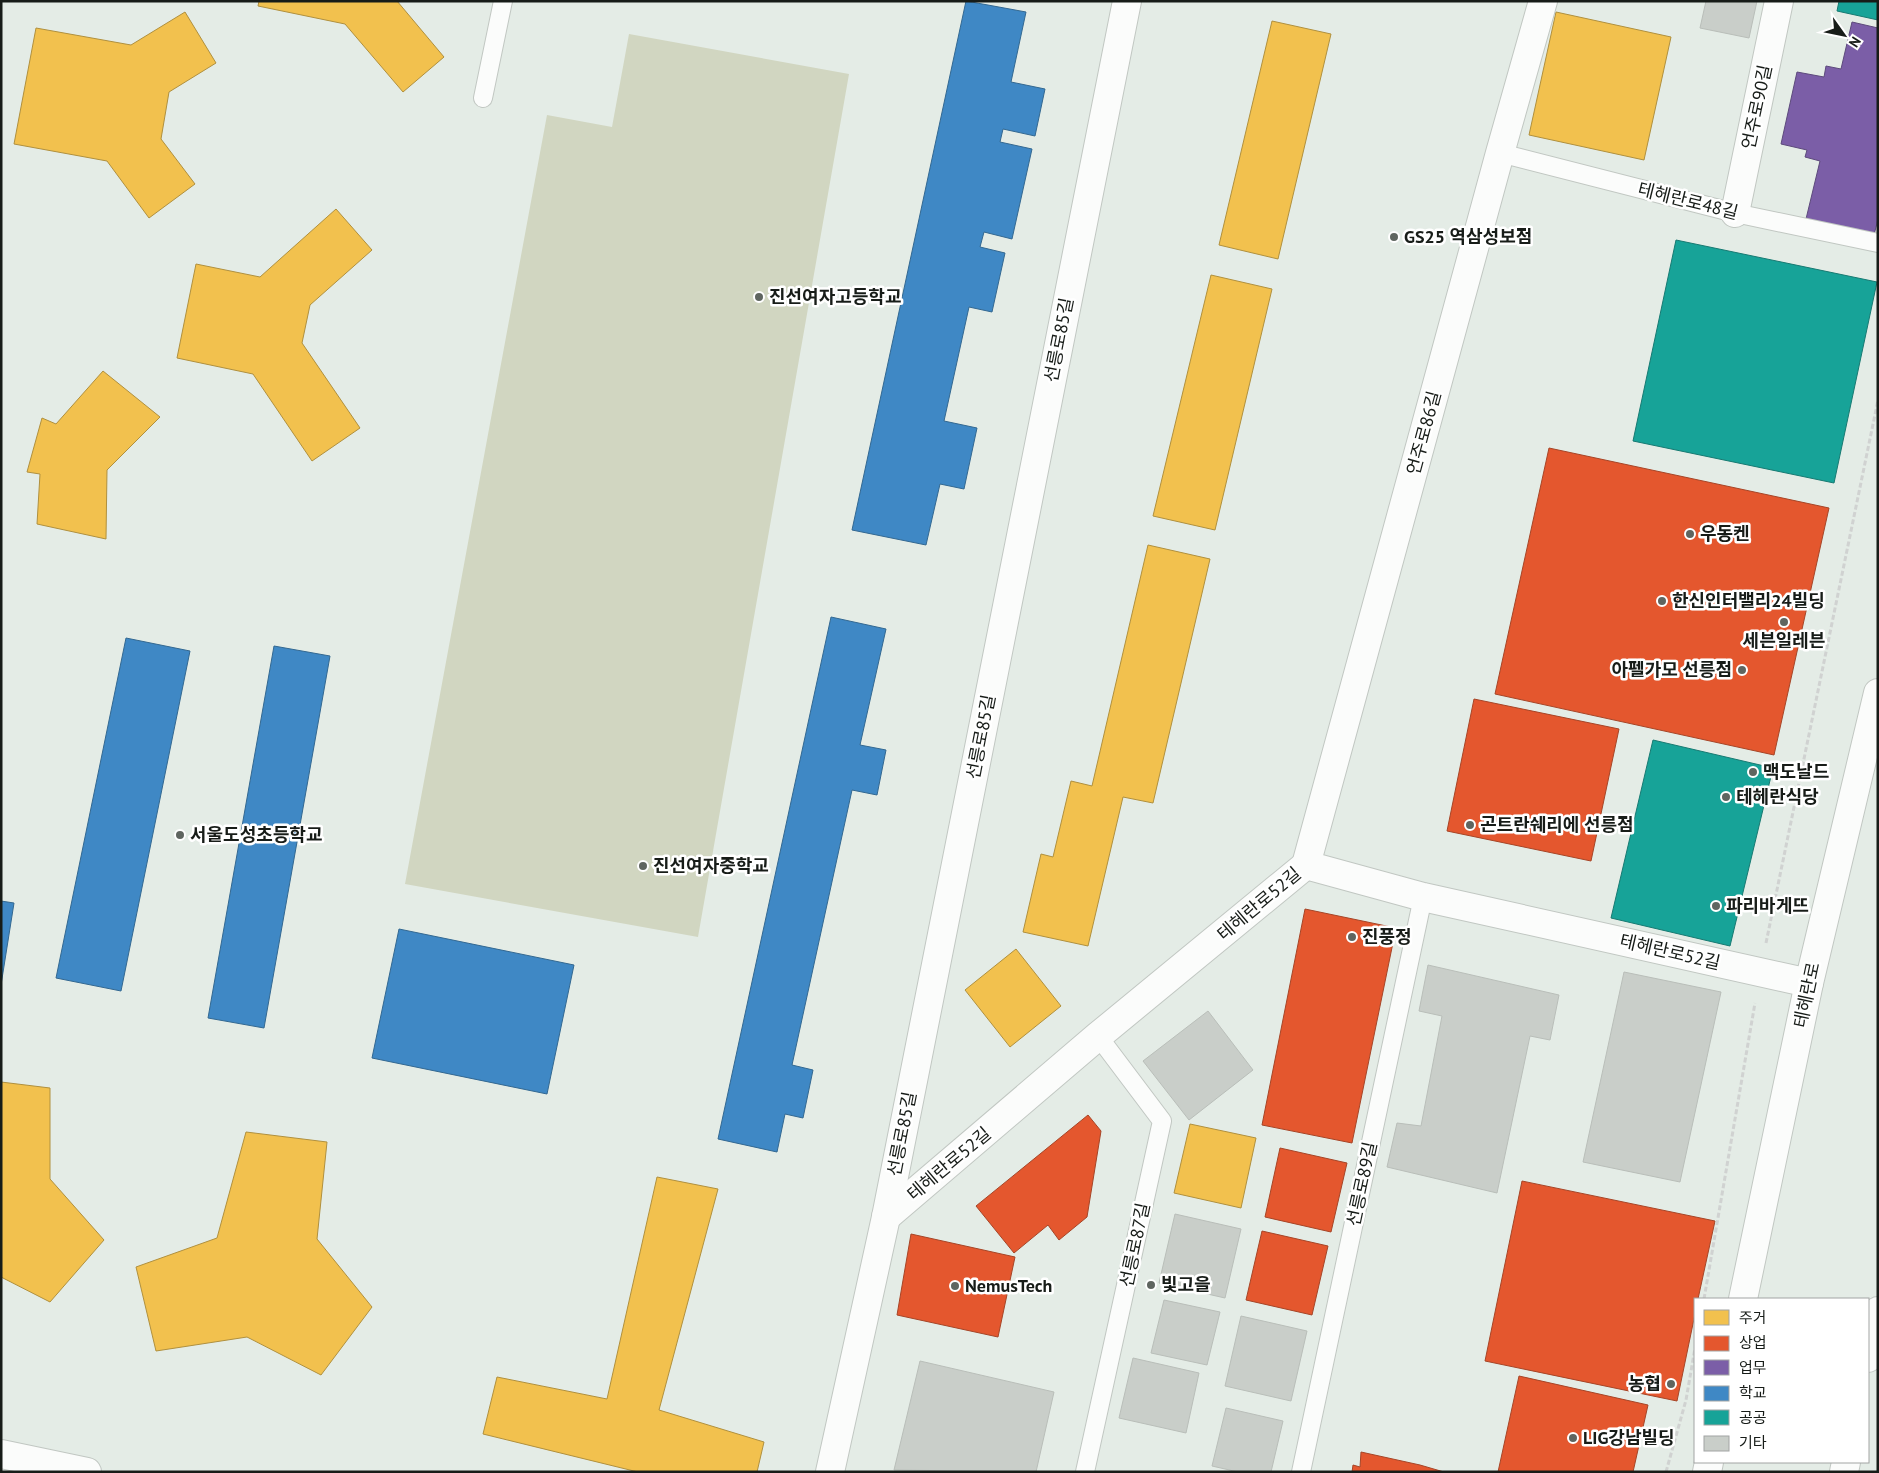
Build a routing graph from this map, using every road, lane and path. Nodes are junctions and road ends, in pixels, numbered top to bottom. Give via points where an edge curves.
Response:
1 (503, 1) edge
2 (1127, 1) edge
3 (1543, 1) edge
4 (1778, 1) edge
5 (483, 98) dead end
6 (1500, 153) junction
7 (1735, 213) junction
8 (1878, 243) edge
9 (1878, 400) edge
10 (1878, 693) edge
11 (1306, 865) junction
12 (1422, 897) junction
13 (1760, 972) junction
14 (1809, 984) junction
15 (1098, 1036) junction
16 (886, 1217) junction
17 (1704, 1298) edge
18 (1743, 1298) edge
19 (1878, 1311) edge
20 (1869, 1353) edge
21 (1694, 1354) edge
22 (1, 1454) edge
23 (87, 1472) edge
24 (830, 1472) edge
25 (1085, 1472) edge
26 (1301, 1472) edge
27 (1666, 1472) edge

1 - 5 lane
2 - 16 street, 선릉로85길
3 - 6 street, 언주로86길
4 - 7 street, 언주로90길
6 - 7 lane, 테헤란로48길
6 - 11 street, 언주로86길
7 - 8 lane, 테헤란로48길
9 - 13 path
10 - 14 street, 테헤란로
11 - 12 street, 테헤란로52길
11 - 15 street, 테헤란로52길
12 - 13 street, 테헤란로52길
12 - 26 lane, 선릉로89길
13 - 14 street, 테헤란로52길
13 - 17 path
14 - 18 street, 테헤란로
15 - 16 street, 테헤란로52길
15 - 25 lane, 선릉로87길 via 1162,1121
16 - 24 street, 선릉로85길
19 - 20 street
21 - 27 path via 1686,1400
22 - 23 street

